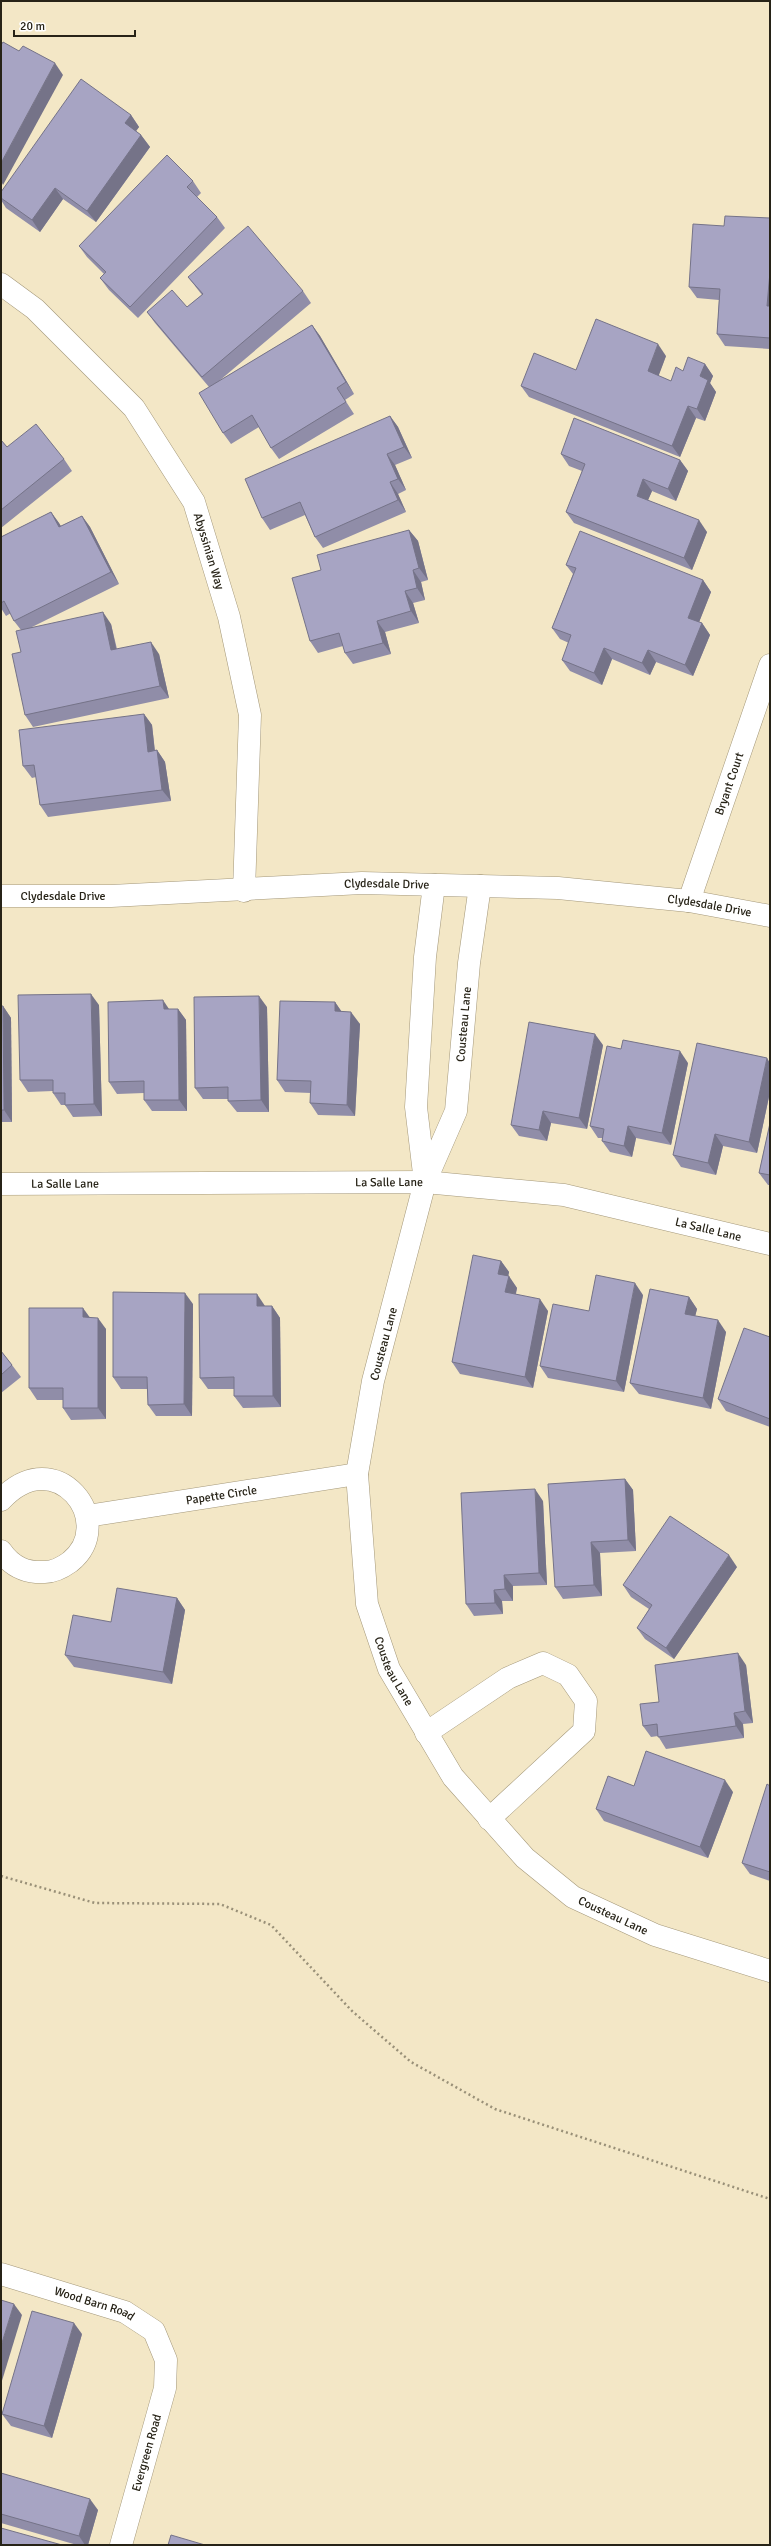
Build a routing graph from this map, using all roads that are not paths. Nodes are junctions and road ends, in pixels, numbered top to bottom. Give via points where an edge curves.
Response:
1 (1, 284) edge
2 (770, 665) edge
3 (434, 885) junction
4 (480, 886) junction
5 (244, 891) junction
6 (1, 896) edge
7 (689, 901) junction
8 (770, 916) edge
9 (425, 1182) junction
10 (1, 1184) edge
11 (770, 1244) edge
12 (357, 1474) junction
13 (1, 1500) edge
14 (87, 1516) junction
15 (1, 1551) edge
16 (426, 1732) junction
17 (489, 1819) junction
18 (770, 1971) edge
19 (1, 2274) edge
20 (166, 2360) joint
21 (121, 2545) edge

1 - 5 street, Abyssinian Way via 36,309 134,408 194,502 229,617 250,715
2 - 7 street, Bryant Court
3 - 4 street, Clydesdale Drive
3 - 5 street, Clydesdale Drive via 362,883
3 - 9 street, Cousteau Lane via 425,957 416,1107
4 - 7 street, Clydesdale Drive via 558,888
4 - 9 street, Cousteau Lane via 456,1111
5 - 6 street, Clydesdale Drive via 111,896
7 - 8 street, Clydesdale Drive
9 - 10 street, La Salle Lane
9 - 11 street, La Salle Lane via 564,1194
9 - 12 street, Cousteau Lane via 373,1381
12 - 14 street, Papette Circle
12 - 16 street, Cousteau Lane via 367,1604 389,1669
13 - 14 street via 11,1489 25,1481 40,1478 56,1481 70,1488
14 - 15 street via 88,1531 83,1545 75,1558 63,1567 49,1572 34,1573 7,1560
16 - 17 street, Cousteau Lane via 453,1777
16 - 17 street via 508,1678 544,1663 568,1674 586,1701 584,1731 545,1770
17 - 18 street, Cousteau Lane via 525,1858 573,1897 655,1936
19 - 20 street, Wood Barn Road via 125,2312 154,2331
20 - 21 street, Evergreen Road via 165,2388

